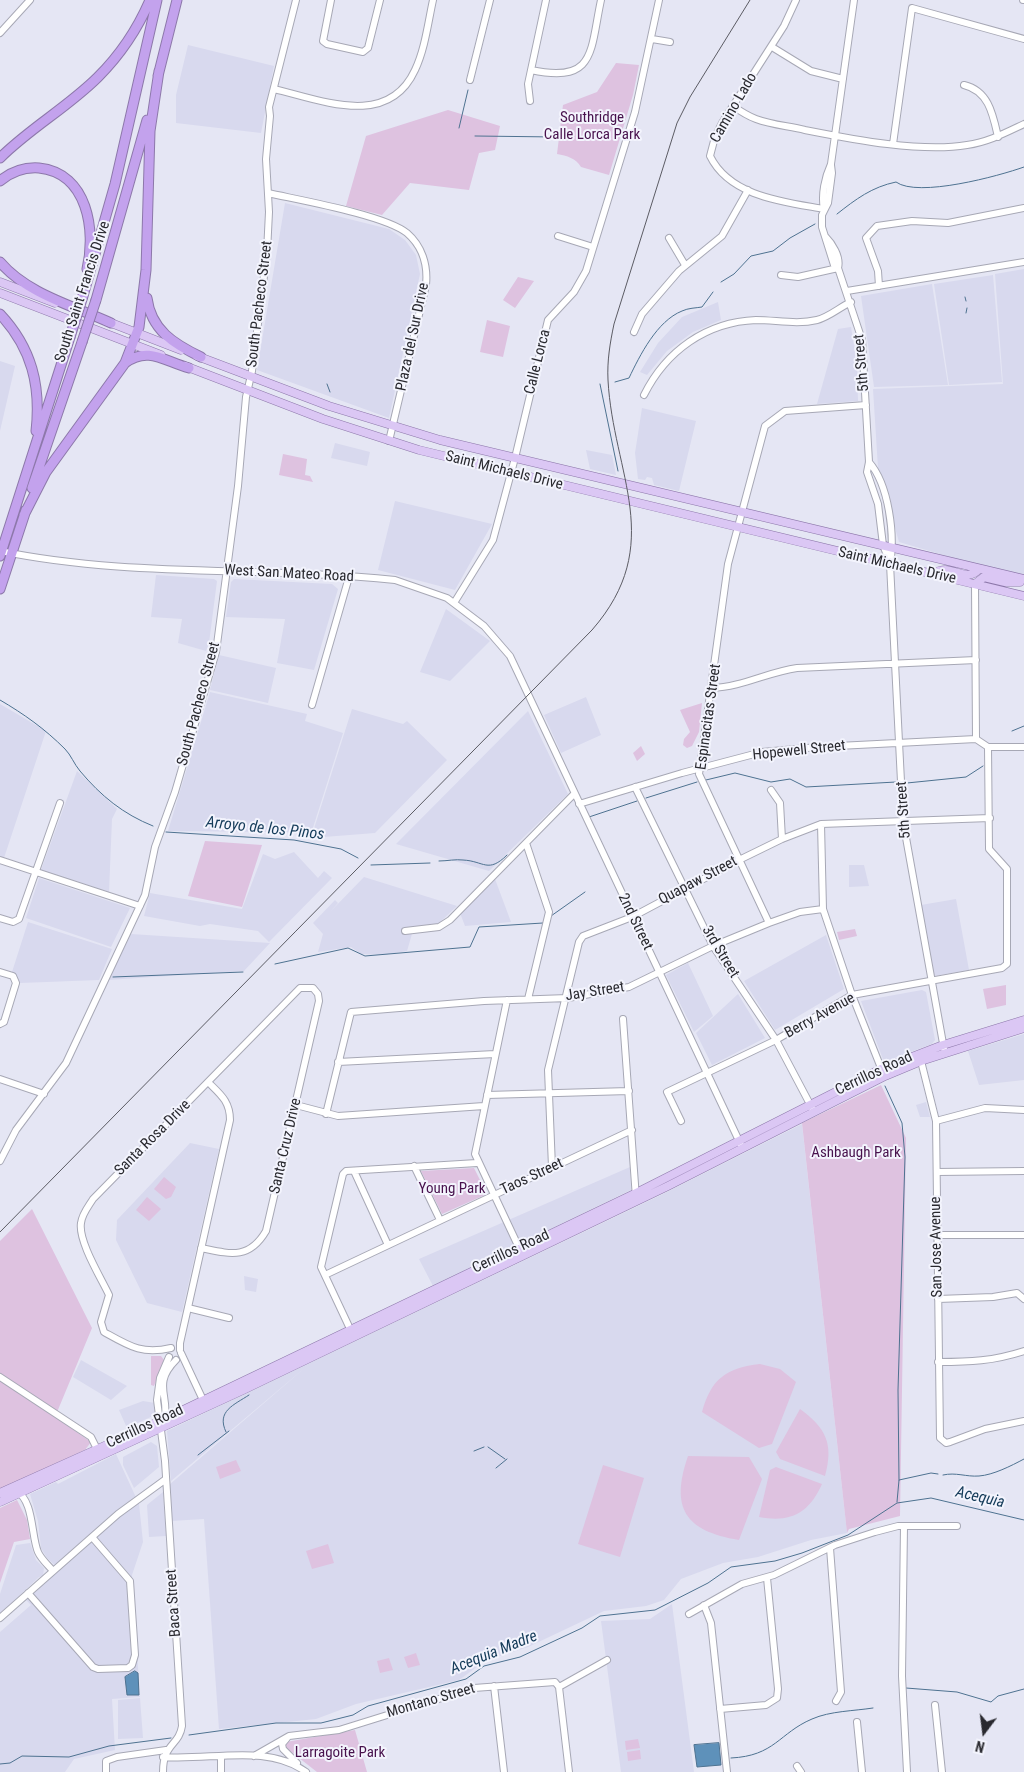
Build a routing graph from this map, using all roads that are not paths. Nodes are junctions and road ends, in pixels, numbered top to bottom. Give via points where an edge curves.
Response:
1 (30, 0) edge
2 (150, 0) edge
3 (157, 0) edge
4 (177, 0) edge
5 (296, 0) edge
6 (331, 0) edge
7 (380, 0) edge
8 (433, 0) edge
9 (490, 0) edge
10 (546, 0) edge
11 (601, 0) edge
12 (659, 0) edge
13 (796, 0) edge
14 (854, 0) edge
15 (0, 33) edge
16 (652, 39) junction
17 (1024, 39) edge
18 (670, 42) dead end
19 (772, 46) junction
20 (531, 70) junction
21 (159, 71) junction
22 (843, 78) junction
23 (470, 80) dead end
24 (964, 85) dead end
25 (274, 89) junction
26 (530, 101) dead end
27 (733, 106) junction
28 (1024, 124) edge
29 (835, 136) junction
30 (998, 137) junction
31 (893, 144) junction
32 (0, 158) edge
33 (0, 181) edge
34 (748, 190) junction
35 (268, 193) junction
36 (1024, 208) edge
37 (824, 209) junction
38 (558, 236) dead end
39 (669, 238) dead end
40 (593, 247) junction
41 (0, 262) edge
42 (1024, 262) edge
43 (686, 265) junction
44 (838, 268) junction
45 (146, 270) junction
46 (781, 275) dead end
47 (0, 282) edge
48 (879, 286) junction
49 (848, 291) junction
50 (0, 293) edge
51 (82, 295) junction
52 (851, 302) junction
53 (0, 314) edge
54 (111, 323) junction
55 (634, 332) dead end
56 (138, 333) junction
57 (133, 344) junction
58 (201, 357) junction
59 (125, 363) junction
60 (189, 368) junction
61 (251, 376) junction
62 (247, 391) junction
63 (644, 395) dead end
64 (866, 404) junction
65 (393, 426) junction
66 (389, 441) junction
67 (515, 458) junction
68 (869, 462) junction
69 (30, 463) junction
70 (511, 474) junction
71 (743, 513) junction
72 (24, 515) junction
73 (738, 528) junction
74 (882, 545) junction
75 (893, 548) junction
76 (1, 553) edge
77 (12, 553) junction
78 (890, 564) junction
79 (979, 569) junction
80 (225, 571) junction
81 (929, 573) junction
82 (349, 577) junction
83 (1024, 580) edge
84 (975, 584) junction
85 (0, 589) edge
86 (1024, 596) edge
87 (454, 603) junction
88 (976, 660) junction
89 (896, 664) junction
90 (712, 688) junction
91 (528, 695) joint
92 (312, 705) dead end
93 (976, 739) junction
94 (900, 742) junction
95 (988, 747) junction
96 (1024, 747) edge
97 (699, 768) junction
98 (635, 786) junction
99 (771, 790) dead end
100 (574, 794) junction
101 (60, 803) dead end
102 (578, 804) junction
103 (990, 818) junction
104 (903, 821) junction
105 (821, 824) junction
106 (782, 839) junction
107 (526, 843) junction
108 (0, 860) edge
109 (739, 860) junction
110 (36, 872) junction
111 (685, 887) junction
112 (140, 906) junction
113 (823, 909) junction
114 (632, 917) junction
115 (0, 918) edge
116 (769, 923) junction
117 (405, 931) dead end
118 (713, 946) junction
119 (0, 972) edge
120 (660, 974) junction
121 (930, 981) junction
122 (313, 988) joint
123 (852, 995) junction
124 (568, 998) junction
125 (528, 999) junction
126 (507, 1000) junction
127 (624, 1019) dead end
128 (1024, 1020) edge
129 (0, 1024) edge
130 (1024, 1028) edge
131 (776, 1040) junction
132 (944, 1049) junction
133 (495, 1054) junction
134 (920, 1057) junction
135 (338, 1062) junction
136 (883, 1072) junction
137 (706, 1073) junction
138 (0, 1079) edge
139 (208, 1082) junction
140 (629, 1090) junction
141 (44, 1094) junction
142 (487, 1094) junction
143 (549, 1094) junction
144 (296, 1105) junction
145 (484, 1106) junction
146 (812, 1108) junction
147 (1024, 1110) edge
148 (326, 1114) junction
149 (681, 1121) dead end
150 (936, 1121) junction
151 (632, 1130) junction
152 (741, 1145) junction
153 (0, 1161) edge
154 (477, 1163) junction
155 (414, 1166) junction
156 (552, 1167) junction
157 (354, 1171) junction
158 (1024, 1171) edge
159 (937, 1172) junction
160 (493, 1195) junction
161 (636, 1198) junction
162 (440, 1220) junction
163 (938, 1235) junction
164 (1024, 1235) edge
165 (388, 1245) junction
166 (201, 1248) junction
167 (521, 1252) junction
168 (325, 1275) junction
169 (938, 1299) junction
170 (1024, 1299) edge
171 (188, 1308) junction
172 (229, 1318) dead end
173 (352, 1333) junction
174 (1024, 1351) edge
175 (175, 1352) junction
176 (938, 1362) junction
177 (0, 1377) edge
178 (203, 1400) junction
179 (1024, 1421) edge
180 (162, 1422) junction
181 (97, 1449) junction
182 (166, 1479) junction
183 (10, 1488) junction
184 (0, 1493) edge
185 (20, 1493) junction
186 (0, 1502) edge
187 (904, 1526) junction
188 (957, 1526) dead end
189 (92, 1536) junction
190 (830, 1548) junction
191 (53, 1571) junction
192 (767, 1578) junction
193 (28, 1593) junction
194 (704, 1605) junction
195 (689, 1614) dead end
196 (0, 1618) edge
197 (606, 1660) dead end
198 (494, 1686) junction
199 (559, 1687) junction
200 (836, 1701) dead end
201 (935, 1705) dead end
202 (720, 1709) junction
203 (857, 1722) dead end
204 (289, 1736) junction
205 (168, 1748) junction
206 (254, 1756) junction
207 (163, 1757) junction
208 (221, 1757) junction
209 (303, 1770) edge
210 (106, 1772) edge
211 (163, 1772) edge
212 (221, 1772) edge
213 (504, 1772) edge
214 (570, 1772) edge
215 (727, 1772) edge
216 (862, 1772) edge
217 (907, 1772) edge
218 (942, 1772) edge

1 - 15 street
2 - 32 highway via 126,43 98,77
3 - 51 highway, South Saint Francis Drive via 109,210
4 - 21 highway, South Saint Francis Drive
5 - 25 street, South Pacheco Street
6 - 7 street via 323,41 363,52 368,48
8 - 25 street via 416,68 404,86 388,99 370,106 351,107
9 - 23 street
10 - 20 street
11 - 20 street via 591,48 583,65 564,74
12 - 16 street, Calle Lorca
13 - 19 street, Camino Lado
14 - 22 street, 5th Street
16 - 18 street
16 - 40 street, Calle Lorca via 635,112
17 - 31 street via 912,8
19 - 22 street via 811,71
19 - 27 street, Camino Lado
20 - 26 street
21 - 45 highway via 150,131
21 - 72 highway, South Saint Francis Drive, bridge via 96,300
22 - 29 street, 5th Street
24 - 30 street via 978,91 987,102
25 - 35 street, South Pacheco Street via 266,159
27 - 29 street via 762,121
27 - 34 street, Camino Lado via 715,138 710,156 722,173
28 - 30 street
29 - 31 street
29 - 37 street, 5th Street via 824,192
30 - 31 street via 958,146
33 - 51 highway via 14,172 45,169 63,176 78,191 88,214 90,235
34 - 37 street, Camino Lado via 776,201
34 - 43 street via 722,236
35 - 61 street, South Pacheco Street via 268,239
35 - 65 street, Plaza del Sur Drive via 376,219 396,226 416,242 425,264 426,285
36 - 48 street via 948,223 912,221 877,226 866,238 878,271
37 - 44 street, 5th Street via 822,223 825,236 834,265
38 - 40 street
39 - 43 street
40 - 67 street, Calle Lorca via 578,286 548,320
41 - 54 highway via 40,292
42 - 48 street
43 - 55 street via 646,309
44 - 46 street via 798,278
44 - 49 street, 5th Street
45 - 56 highway
45 - 58 highway via 148,302 154,322 173,342
47 - 54 main road, Saint Michaels Drive
48 - 49 street
49 - 52 street, 5th Street
50 - 57 main road, Saint Michaels Drive
51 - 69 highway, South Saint Francis Drive, bridge
52 - 63 street via 815,321 748,321 724,325 705,333 668,359
52 - 64 street, 5th Street via 862,340
53 - 69 highway via 23,344 36,382 38,416
54 - 56 main road, Saint Michaels Drive
56 - 57 highway
56 - 58 main road, Saint Michaels Drive
57 - 59 highway
57 - 60 main road, Saint Michaels Drive
58 - 61 main road, Saint Michaels Drive
59 - 60 highway via 145,354
59 - 72 highway via 46,472
60 - 62 main road, Saint Michaels Drive
61 - 62 street, South Pacheco Street
61 - 65 main road, Saint Michaels Drive
62 - 66 main road, Saint Michaels Drive
62 - 80 street, South Pacheco Street via 238,486
64 - 68 street, 5th Street
64 - 71 street, Espinacitas Street via 785,411 765,426
65 - 66 street, Plaza del Sur Drive
65 - 67 main road, Saint Michaels Drive
66 - 70 main road, Saint Michaels Drive
67 - 70 street, Calle Lorca
67 - 71 main road, Saint Michaels Drive
68 - 74 street, 5th Street via 867,472 880,511
68 - 75 street, 5th Street via 874,467 889,508
69 - 76 highway, South Saint Francis Drive
70 - 73 main road, Saint Michaels Drive
70 - 87 street, Calle Lorca via 492,540
71 - 73 street, Espinacitas Street
71 - 74 main road, Saint Michaels Drive
72 - 77 highway, South Saint Francis Drive
73 - 78 main road, Saint Michaels Drive
73 - 90 street, Espinacitas Street via 728,564
74 - 75 main road, Saint Michaels Drive
74 - 78 street, 5th Street
75 - 78 street, 5th Street
75 - 79 main road, Saint Michaels Drive
76 - 77 street, West San Mateo Road
77 - 80 street, West San Mateo Road via 84,562
77 - 85 highway, South Saint Francis Drive
78 - 81 main road, Saint Michaels Drive
78 - 89 street, 5th Street
79 - 81 main road via 967,576 946,570
79 - 83 main road, Saint Michaels Drive
80 - 82 street, West San Mateo Road
80 - 112 street, South Pacheco Street via 216,652 175,792 155,847 147,889
81 - 84 main road, Saint Michaels Drive
82 - 87 street, West San Mateo Road via 405,583
82 - 92 street
83 - 84 main road via 1005,582 984,577
84 - 86 main road, Saint Michaels Drive
84 - 88 street
87 - 91 street, West San Mateo Road via 497,639 510,656
88 - 89 street
88 - 93 street
89 - 90 street via 791,669 745,684
89 - 94 street, 5th Street
90 - 97 street, Espinacitas Street
91 - 100 street, 2nd Street
93 - 94 street, Hopewell Street
93 - 95 street
94 - 97 street, Hopewell Street via 771,751
94 - 104 street, 5th Street
95 - 96 street
95 - 103 street
97 - 98 street, Hopewell Street
97 - 109 street, Espinacitas Street
98 - 102 street, Hopewell Street
98 - 111 street, 3rd Street
99 - 106 street via 780,803
100 - 102 street, 2nd Street
100 - 107 street
101 - 110 street
102 - 114 street, 2nd Street
103 - 104 street, Quapaw Street
103 - 121 street, Berry Avenue via 989,849 1007,869 1007,964 1002,968
104 - 105 street, Quapaw Street
104 - 121 street, 5th Street
105 - 106 street, Quapaw Street
105 - 113 street
106 - 109 street, Quapaw Street
107 - 117 street via 450,920 439,927
107 - 125 street via 549,912
108 - 110 street
109 - 111 street, Quapaw Street
109 - 116 street, Espinacitas Street
110 - 112 street
110 - 115 street via 19,919 13,922
111 - 114 street, Quapaw Street
111 - 118 street, 3rd Street
112 - 141 street, South Pacheco Street via 66,1063
113 - 116 street, Jay Street via 800,912
113 - 123 street
114 - 120 street, 2nd Street
114 - 124 street, Quapaw Street via 583,936
116 - 118 street, Jay Street
118 - 120 street, Jay Street
118 - 131 street, 3rd Street
119 - 129 street via 13,976 16,983 4,1022
120 - 124 street, Jay Street via 629,987
120 - 137 street, 2nd Street
121 - 123 street, Berry Avenue
121 - 132 street, 5th Street
122 - 139 street, Santa Rosa Drive via 300,988
122 - 144 street, Santa Cruz Drive via 319,1001
123 - 131 street, Berry Avenue
123 - 136 street
124 - 125 street, Jay Street
124 - 143 street, Quapaw Street via 548,1070
125 - 126 street, Jay Street
126 - 133 street
126 - 135 street, Jay Street via 351,1012
127 - 140 street
128 - 132 main road, Cerrillos Road
130 - 132 main road, Cerrillos Road
131 - 137 street, Berry Avenue
131 - 146 street, 3rd Street
132 - 134 main road, Cerrillos Road
133 - 135 street
133 - 142 street
134 - 136 main road, Cerrillos Road
134 - 150 street, San Jose Avenue
135 - 148 street
136 - 146 main road, Cerrillos Road
137 - 149 street, Berry Avenue via 667,1092
137 - 152 street, 2nd Street
138 - 141 street
139 - 166 street, Baca Street via 226,1100 230,1120
139 - 175 street, Santa Rosa Drive via 93,1199 81,1223 82,1237 109,1295 101,1327 104,1332 132,1348
140 - 143 street
140 - 151 street
141 - 153 street, South Pacheco Street via 12,1136
142 - 143 street
142 - 145 street
143 - 156 street, Quapaw Street
144 - 148 street
144 - 166 street, Santa Cruz Drive via 269,1220 260,1242 239,1254
145 - 148 street via 338,1116
145 - 154 street via 475,1154
146 - 152 main road, Cerrillos Road
147 - 150 street via 985,1108
150 - 159 street, San Jose Avenue
151 - 156 street, Taos Street
151 - 161 street
152 - 161 main road, Cerrillos Road
154 - 155 street
154 - 160 street
155 - 157 street
155 - 162 street
156 - 160 street, Taos Street
157 - 165 street
157 - 168 street via 343,1174 321,1267
158 - 159 street
159 - 163 street, San Jose Avenue
160 - 162 street, Taos Street
160 - 167 street
161 - 167 main road, Cerrillos Road
162 - 165 street, Taos Street
163 - 164 street
163 - 169 street, San Jose Avenue
165 - 168 street, Taos Street
166 - 171 street, Baca Street
167 - 173 main road, Cerrillos Road
168 - 173 street
169 - 170 street via 1017,1294
169 - 176 street, San Jose Avenue
171 - 172 street
171 - 175 street, Baca Street
173 - 178 main road, Cerrillos Road
173 - 180 main road, Cerrillos Road
174 - 176 street via 977,1362
175 - 178 street via 186,1361
175 - 180 street, Baca Street via 163,1381
176 - 179 street, San Jose Avenue via 939,1433 943,1442
177 - 181 street via 93,1438
178 - 180 main road, Cerrillos Road
180 - 181 main road, Cerrillos Road
180 - 182 street, Baca Street
180 - 185 main road, Cerrillos Road
181 - 183 main road, Cerrillos Road
182 - 189 street
182 - 205 street, Baca Street via 182,1708 179,1736
183 - 184 main road, Cerrillos Road
183 - 185 street
185 - 186 main road, Cerrillos Road
185 - 191 street via 29,1510 38,1554
187 - 188 street
187 - 190 street via 891,1527
187 - 217 street via 902,1676
189 - 191 street
189 - 193 street via 130,1581 135,1655 132,1665 128,1668 93,1667
190 - 192 street
190 - 200 street via 841,1692
191 - 193 street
192 - 194 street via 742,1584
192 - 202 street via 777,1698 766,1705
193 - 196 street
194 - 195 street
194 - 202 street via 711,1623
197 - 199 street
198 - 199 street, Montano Street via 555,1682
198 - 204 street, Montano Street via 474,1688 338,1730
198 - 213 street
199 - 214 street
201 - 218 street
202 - 215 street
203 - 216 street
204 - 206 street, Montano Street
204 - 209 street via 282,1744 283,1749
205 - 207 street, Baca Street
205 - 210 street via 106,1761
206 - 208 street
206 - 209 street via 281,1758
207 - 208 street
207 - 211 street, Baca Street
208 - 212 street

